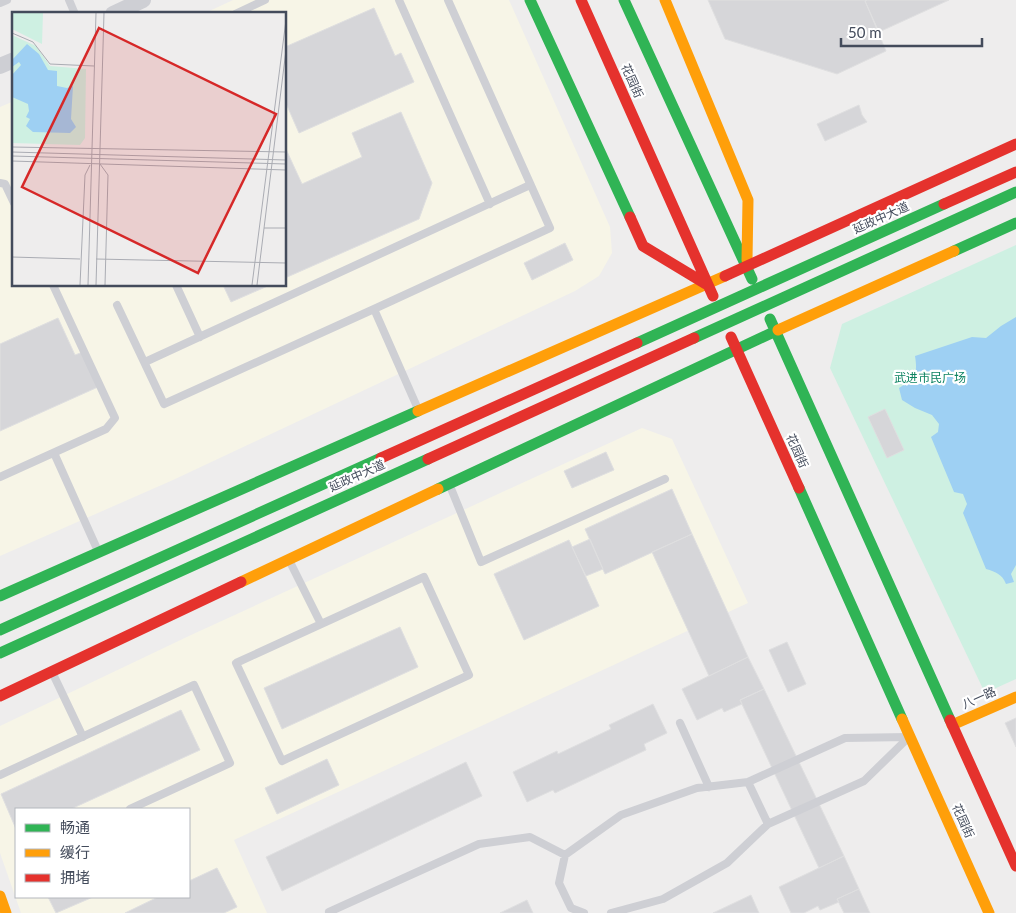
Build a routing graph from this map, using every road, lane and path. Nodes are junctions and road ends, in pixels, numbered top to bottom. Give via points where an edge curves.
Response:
1 (8, 0) edge
2 (69, 0) edge
3 (143, 0) edge
4 (264, 0) edge
5 (399, 0) edge
6 (448, 0) edge
7 (530, 0) edge
8 (581, 0) edge
9 (624, 0) edge
10 (665, 0) edge
11 (0, 3) edge
12 (74, 12) edge
13 (117, 12) edge
14 (239, 12) edge
15 (12, 61) edge
16 (0, 66) edge
17 (1016, 144) edge
18 (1016, 172) edge
19 (0, 184) edge
20 (530, 185) junction
21 (1016, 192) edge
22 (12, 199) edge
23 (490, 204) junction
24 (1016, 224) edge
25 (746, 266) junction
26 (706, 284) junction
27 (53, 286) edge
28 (176, 286) edge
29 (756, 289) junction
30 (117, 304) dead end
31 (718, 306) junction
32 (764, 306) junction
33 (374, 309) junction
34 (724, 324) junction
35 (776, 332) junction
36 (200, 337) junction
37 (736, 349) junction
38 (145, 362) junction
39 (419, 411) junction
40 (54, 453) junction
41 (0, 477) edge
42 (665, 479) dead end
43 (449, 485) junction
44 (99, 553) junction
45 (289, 560) junction
46 (0, 596) edge
47 (320, 624) junction
48 (0, 630) edge
49 (0, 653) edge
50 (52, 672) junction
51 (0, 696) edge
52 (1016, 697) edge
53 (680, 723) dead end
54 (952, 725) junction
55 (83, 736) junction
56 (910, 736) junction
57 (0, 775) edge
58 (748, 782) junction
59 (709, 787) junction
60 (132, 808) edge
61 (768, 824) junction
62 (565, 856) junction
63 (1016, 866) edge
64 (0, 896) edge
65 (329, 912) edge
66 (6, 913) edge
67 (584, 913) edge
68 (611, 913) edge
69 (989, 913) edge

1 - 11 lane
2 - 12 lane
3 - 13 street
4 - 14 lane
5 - 23 lane
6 - 20 lane
7 - 26 main road via 643,246
8 - 26 main road, 花园街
9 - 25 main road
10 - 25 main road via 748,200
15 - 16 street
17 - 25 main road
18 - 29 main road, 延政中大道
19 - 22 lane via 5,184
20 - 23 lane
20 - 33 lane via 550,228
21 - 32 main road
23 - 36 lane
24 - 35 main road
25 - 26 main road
25 - 29 main road
26 - 31 main road, 花园街
26 - 39 main road
27 - 40 lane via 115,418 106,429
28 - 36 lane
29 - 31 main road, 延政中大道
29 - 32 main road
30 - 38 lane
31 - 34 main road, 花园街
31 - 48 main road, 延政中大道
32 - 34 main road, 延政中大道
32 - 35 main road
33 - 38 lane via 164,404
33 - 39 lane
34 - 37 main road, 花园街
34 - 49 main road, 延政中大道
35 - 37 main road
35 - 54 main road
36 - 38 lane
37 - 43 main road
37 - 56 main road, 花园街
39 - 44 main road
40 - 41 lane
40 - 44 lane
42 - 43 lane via 482,562
43 - 45 main road
44 - 46 main road
45 - 47 lane
45 - 50 main road
47 - 47 lane via 236,663 282,761 469,675 424,577
50 - 51 main road
50 - 55 lane
52 - 54 main road, 八一路
53 - 59 lane
54 - 63 main road
55 - 57 lane
55 - 60 lane via 194,685 230,763
56 - 58 lane via 845,738
56 - 61 lane via 864,781
56 - 69 main road, 花园街
58 - 59 lane
58 - 61 lane
59 - 62 lane via 697,788 621,815
61 - 68 lane via 727,863 664,899
62 - 65 lane via 530,837 479,844
62 - 67 lane via 559,883 571,908
64 - 66 main road

